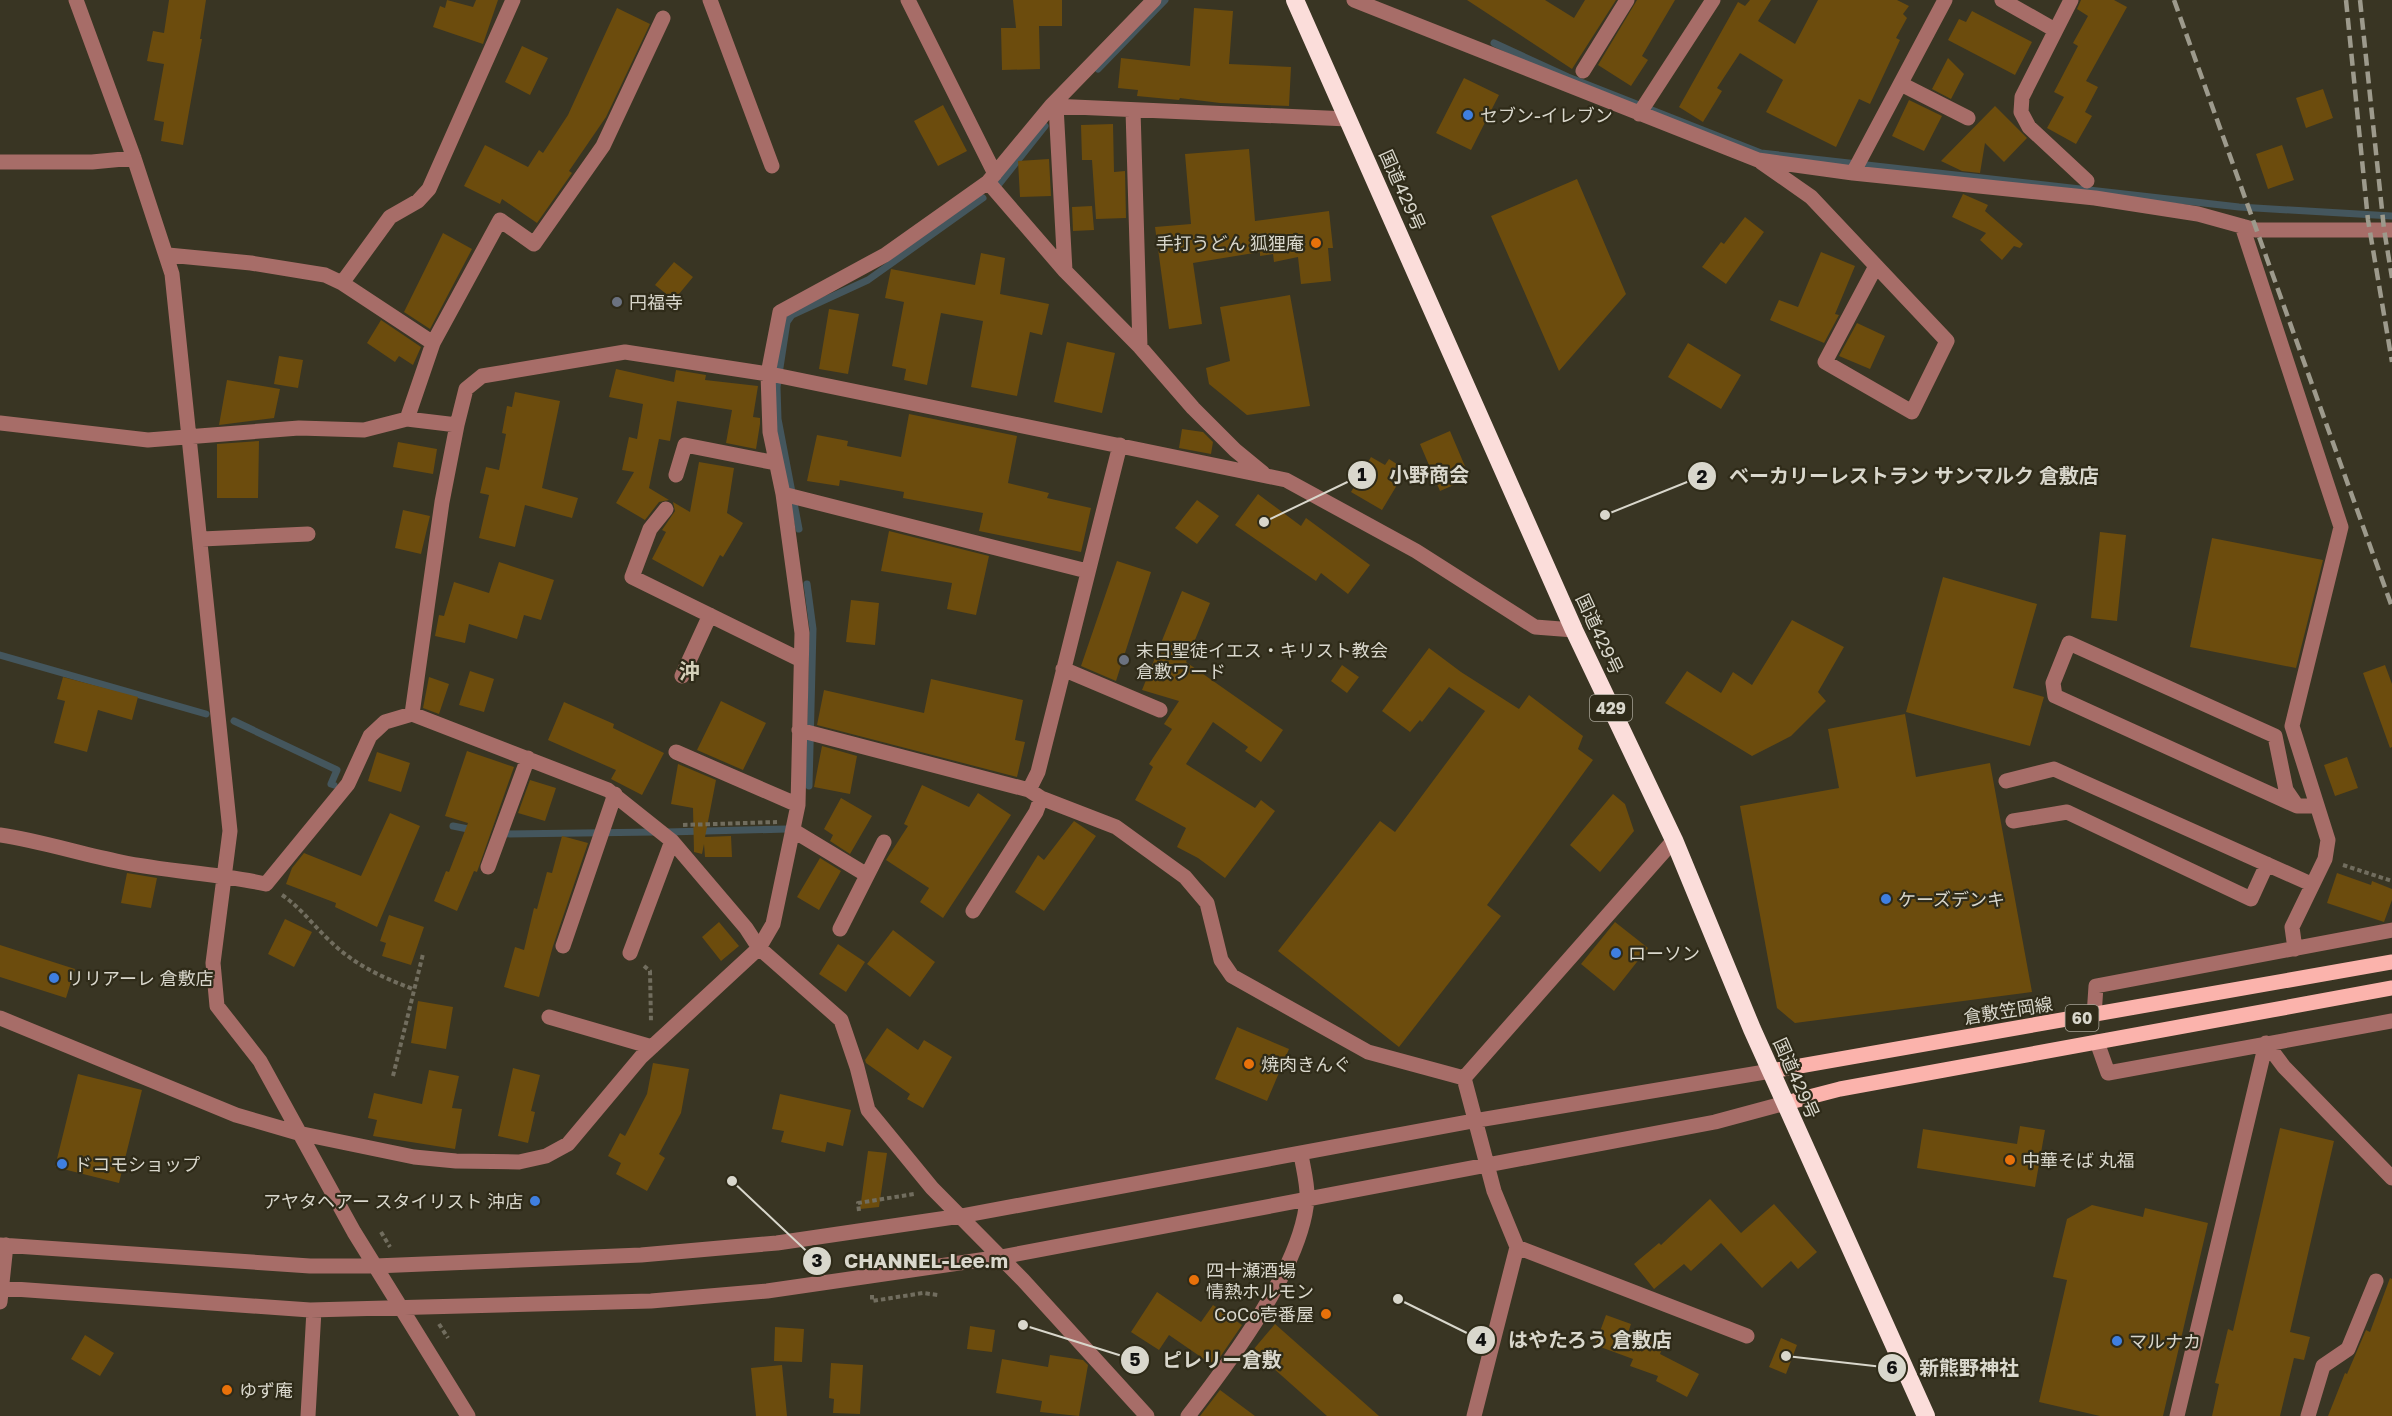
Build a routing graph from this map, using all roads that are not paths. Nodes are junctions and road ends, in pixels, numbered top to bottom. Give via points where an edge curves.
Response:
1 (76, 0) edge
2 (513, 0) edge
3 (710, 0) edge
4 (908, 0) edge
5 (1154, 0) edge
6 (1295, 0) edge
7 (1354, 0) edge
8 (1627, 0) edge
9 (1713, 0) edge
10 (1945, 0) edge
11 (2002, 0) edge
12 (2071, 0) edge
13 (663, 18) dead end
14 (2055, 30) junction
15 (1583, 71) dead end
16 (1901, 84) junction
17 (1054, 106) junction
18 (1643, 108) junction
19 (1133, 110) junction
20 (1968, 118) dead end
21 (1348, 119) junction
22 (134, 158) junction
23 (1758, 160) junction
24 (0, 162) edge
25 (771, 166) dead end
26 (1857, 167) junction
27 (992, 178) junction
28 (2087, 181) dead end
29 (2242, 225) junction
30 (2392, 230) edge
31 (168, 255) junction
32 (1876, 266) junction
33 (1065, 271) junction
34 (342, 283) junction
35 (433, 343) junction
36 (1140, 347) junction
37 (775, 375) junction
38 (407, 419) junction
39 (0, 423) edge
40 (457, 425) junction
41 (190, 436) junction
42 (1120, 445) junction
43 (776, 462) junction
44 (676, 475) dead end
45 (1267, 476) junction
46 (790, 496) junction
47 (666, 509) dead end
48 (308, 534) dead end
49 (202, 539) junction
50 (1087, 571) junction
51 (710, 615) junction
52 (1574, 630) junction
53 (801, 660) junction
54 (1063, 669) junction
55 (682, 676) dead end
56 (1160, 710) dead end
57 (412, 714) junction
58 (808, 732) junction
59 (676, 752) dead end
60 (528, 758) junction
61 (2006, 781) dead end
62 (615, 794) junction
63 (1035, 794) junction
64 (798, 805) junction
65 (2297, 806) junction
66 (2317, 806) junction
67 (2013, 822) dead end
68 (795, 826) junction
69 (662, 833) junction
70 (0, 835) edge
71 (1674, 840) junction
72 (884, 842) dead end
73 (2267, 864) junction
74 (488, 867) dead end
75 (225, 875) junction
76 (867, 875) junction
77 (2311, 884) junction
78 (973, 911) dead end
79 (840, 929) dead end
80 (2392, 930) edge
81 (563, 946) dead end
82 (759, 948) junction
83 (2295, 949) junction
84 (630, 953) road end
85 (2392, 962) edge
86 (2392, 988) edge
87 (2094, 1016) junction
88 (549, 1017) dead end
89 (0, 1018) edge
90 (2392, 1021) edge
91 (2097, 1042) junction
92 (2266, 1043) junction
93 (652, 1047) junction
94 (1771, 1071) junction
95 (1464, 1078) junction
96 (1786, 1103) junction
97 (1473, 1121) junction
98 (298, 1133) junction
99 (1301, 1154) junction
100 (1486, 1165) junction
101 (2392, 1178) edge
102 (1307, 1198) junction
103 (961, 1216) junction
104 (3, 1245) edge
105 (1516, 1247) junction
106 (1001, 1257) junction
107 (375, 1266) junction
108 (2376, 1281) dead end
109 (0, 1293) edge
110 (314, 1310) junction
111 (403, 1310) junction
112 (1747, 1336) dead end
113 (308, 1416) edge
114 (468, 1416) edge
115 (1147, 1416) edge
116 (1188, 1416) edge
117 (1474, 1416) edge
118 (1926, 1416) edge
119 (2177, 1416) edge
120 (2308, 1416) edge

1 - 22 street
2 - 34 street via 429,189 418,201 390,217
3 - 25 street
4 - 27 street
5 - 17 street
6 - 21 highway, 国道429号 / 429
7 - 18 street
8 - 15 street
9 - 18 street
10 - 16 street
11 - 14 street
12 - 14 street
13 - 35 street via 603,146 534,244 500,219
14 - 28 street via 2022,97 2021,112 2029,127
16 - 20 street
16 - 26 street
17 - 19 street
17 - 27 street
17 - 33 street
18 - 23 street
19 - 21 street
19 - 36 street
21 - 52 highway, 国道429号 / 429
22 - 24 street
22 - 31 street
23 - 26 street
23 - 32 street via 1811,198
26 - 29 street via 2096,198
27 - 33 street
27 - 37 street via 885,255 780,312
29 - 30 street via 2256,230
29 - 66 street via 2341,527 2292,726
31 - 34 street via 251,263 325,276
31 - 41 street
32 - 32 street via 1947,341 1912,412 1825,362
33 - 36 street
34 - 35 street
35 - 38 street
36 - 45 street via 1234,450
37 - 40 street via 626,352 592,357 482,376 466,389
37 - 42 street
37 - 43 street via 770,432
38 - 40 street
38 - 41 street via 364,430 299,428
39 - 41 street via 148,440
40 - 57 street via 441,502
41 - 49 street
42 - 45 street
42 - 50 street
43 - 44 street via 685,445
43 - 46 street
45 - 52 street via 1286,480 1416,550 1535,627
46 - 50 street
46 - 53 street
47 - 51 street via 650,529 632,577
48 - 49 street
49 - 75 street via 230,831
50 - 54 street
51 - 53 street
51 - 55 street
52 - 71 highway, 国道429号 / 429
53 - 58 street
54 - 56 street
54 - 63 street
57 - 60 street
57 - 75 street via 385,722 370,736 348,784 266,884
58 - 63 street
58 - 64 street
59 - 64 street
60 - 62 street
60 - 74 street
61 - 73 street via 2054,769
62 - 69 street
62 - 81 street
63 - 78 street via 1036,812
63 - 95 street via 1116,827 1185,877 1207,903 1221,960 1232,976 1368,1052
64 - 68 street
65 - 65 street via 2055,696 2053,683 2069,643 2275,736 2286,790
65 - 66 street
66 - 77 street via 2328,840 2325,859
67 - 73 street via 2067,812 2251,899
68 - 76 street
68 - 82 street via 773,924
69 - 82 street
69 - 84 street
70 - 75 street via 120,862
71 - 94 highway, 国道429号 / 429
71 - 95 street
72 - 76 street
73 - 77 street
75 - 98 street via 213,963 217,1006 260,1061
76 - 79 street
77 - 83 street via 2292,927
80 - 83 street
82 - 93 street
82 - 103 street via 841,1020 868,1110 932,1188
83 - 87 street via 2096,986
85 - 87 main road, 倉敷笠岡線 / 60
86 - 91 main road, 60
87 - 94 main road, 倉敷笠岡線 / 60
88 - 93 street
89 - 98 street via 236,1115
90 - 92 street
91 - 92 street via 2108,1073
91 - 96 main road, 60 via 1840,1089
92 - 101 street via 2284,1067
92 - 119 street
93 - 98 street via 568,1144 546,1156 519,1161 456,1161 414,1157
94 - 96 highway, 国道429号 / 429
94 - 97 street
95 - 97 street
96 - 100 street via 1715,1122
96 - 118 highway, 国道429号 / 429
97 - 99 street
97 - 100 street
98 - 107 street
99 - 102 street
99 - 103 street
100 - 102 street
100 - 105 street
102 - 106 street
102 - 116 street via 1299,1239 1259,1317
103 - 106 street
103 - 107 street via 777,1243 641,1255
104 - 107 street via 310,1266
104 - 109 street
105 - 112 street
105 - 117 street
106 - 111 street via 766,1291 674,1299
106 - 115 street
107 - 111 street
108 - 120 street via 2348,1349 2323,1366
109 - 110 street
110 - 111 street
110 - 113 street
111 - 114 street

